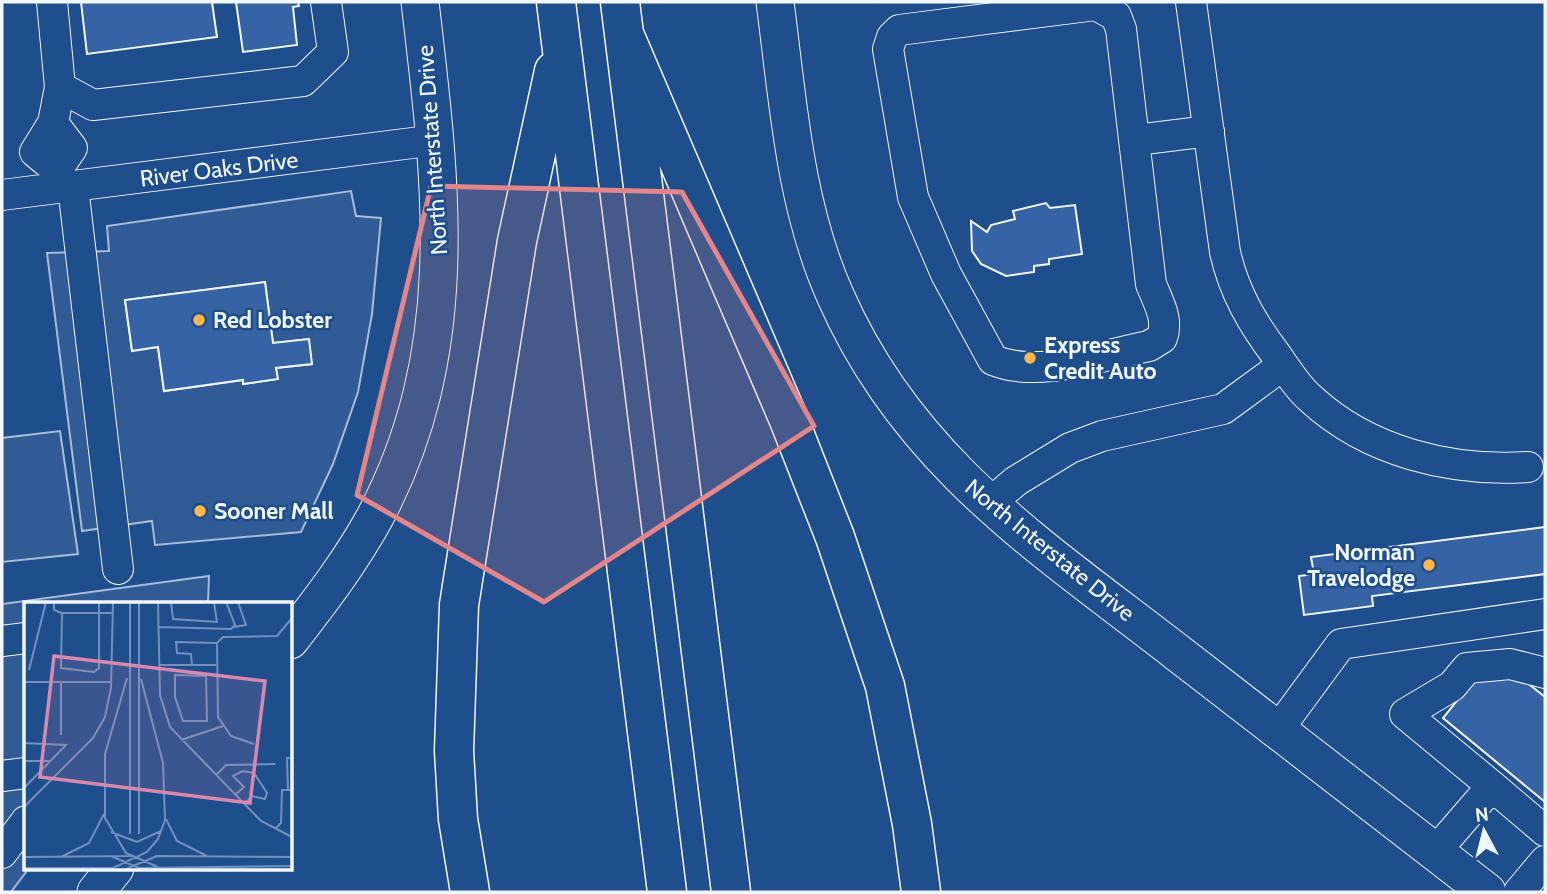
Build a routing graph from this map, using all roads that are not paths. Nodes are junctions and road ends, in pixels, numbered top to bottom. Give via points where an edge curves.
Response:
1 (52, 2) edge
2 (326, 2) edge
3 (420, 2) edge
4 (555, 2) edge
5 (775, 2) edge
6 (1191, 2) edge
7 (622, 18) edge
8 (560, 41) junction
9 (60, 87) junction
10 (1208, 123) junction
11 (1135, 132) junction
12 (436, 140) junction
13 (63, 181) junction
14 (2, 195) edge
15 (1283, 365) junction
16 (1528, 467) dead end
17 (988, 505) junction
18 (118, 569) dead end
19 (1545, 614) edge
20 (292, 637) edge
21 (24, 638) edge
22 (2, 641) edge
23 (1545, 673) edge
24 (1277, 731) junction
25 (24, 772) edge
26 (2, 776) edge
27 (1492, 786) junction
28 (24, 824) edge
29 (1545, 831) edge
30 (1435, 852) junction
31 (2, 853) edge
32 (1545, 861) edge
33 (113, 870) edge
34 (96, 892) edge
35 (470, 892) edge
36 (667, 892) edge
37 (731, 892) edge
38 (921, 892) edge
39 (1487, 892) edge
40 (1518, 892) edge

1 - 9 street
2 - 9 street via 333,52 303,81 93,105
3 - 12 main road, North Interstate Drive
4 - 8 highway
5 - 17 main road, North Interstate Drive via 802,192 834,294 858,343 904,414
6 - 10 street
7 - 37 highway
7 - 38 highway via 835,537 885,686
8 - 35 highway via 517,241 459,606 454,751 458,819
8 - 36 highway
9 - 13 street via 53,122 35,152
10 - 11 street
10 - 15 street via 1231,277 1254,326
11 - 11 street via 1121,29 1116,16 1096,5 900,30 892,37 888,49 913,197 946,274 993,360 1038,368 1149,346 1162,338 1164,317 1151,284
12 - 13 street, River Oaks Drive
12 - 20 main road, North Interstate Drive via 439,299 422,399 376,516
13 - 14 street, River Oaks Drive
13 - 18 street
15 - 16 street via 1308,397 1326,411 1396,449 1458,465
15 - 17 street via 1223,409 1102,436 1070,448 1016,481
17 - 24 main road, North Interstate Drive
19 - 24 street via 1341,645
21 - 22 street
23 - 27 street via 1510,664 1468,668 1452,687 1405,715
24 - 30 main road, North Interstate Drive
25 - 26 street
27 - 29 street
27 - 30 street
28 - 31 street
30 - 39 main road, North Interstate Drive
32 - 40 street
33 - 34 main road

